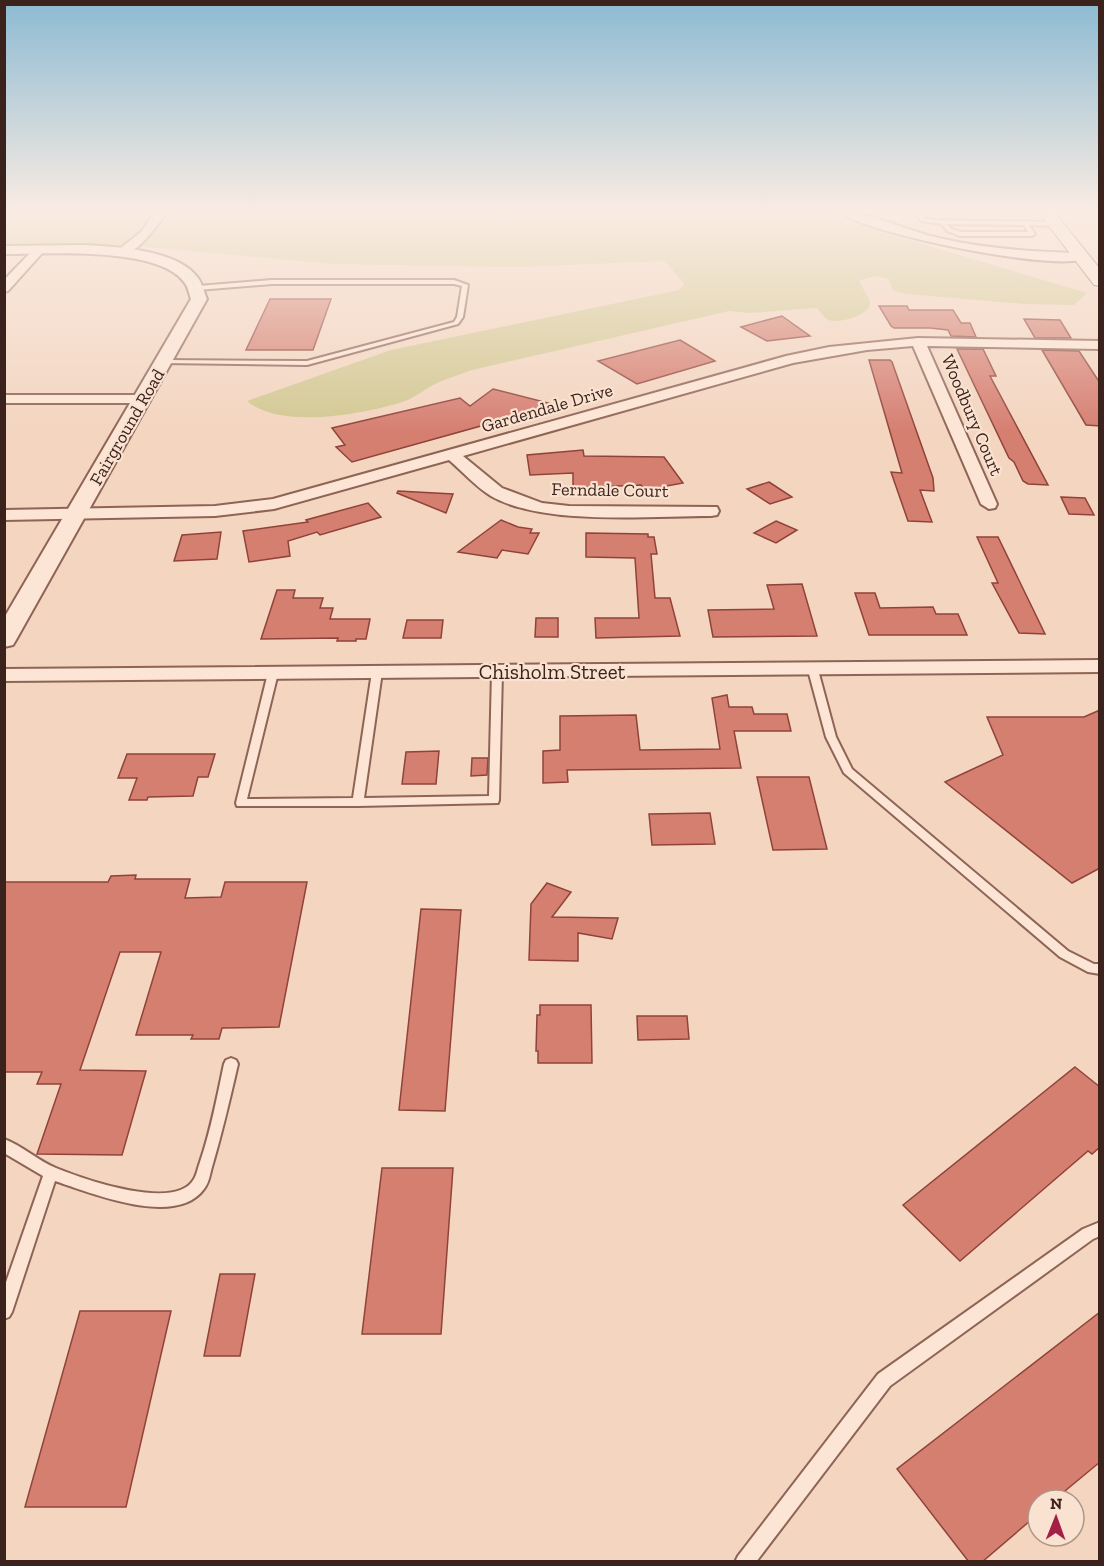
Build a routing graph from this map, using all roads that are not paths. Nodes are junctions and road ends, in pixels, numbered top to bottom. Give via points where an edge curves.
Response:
1 (222, 286) edge
2 (465, 286) edge
3 (198, 288) joint
4 (918, 342) junction
5 (1100, 345) edge
6 (165, 362) junction
7 (4, 399) edge
8 (143, 399) junction
9 (453, 455) junction
10 (989, 504) dead end
11 (711, 511) dead end
12 (78, 512) junction
13 (4, 515) edge
14 (4, 640) edge
15 (1100, 666) edge
16 (813, 670) junction
17 (377, 672) junction
18 (497, 672) junction
19 (273, 673) junction
20 (4, 675) edge
21 (358, 802) junction
22 (1100, 969) edge
23 (231, 1064) dead end
24 (4, 1145) edge
25 (51, 1173) junction
26 (1100, 1229) edge
27 (4, 1312) edge
28 (744, 1562) edge

1 - 3 lane
2 - 6 lane via 456,322 308,363
3 - 6 street, Fairground Road via 196,307
4 - 5 street, Gardendale Drive
4 - 9 street, Gardendale Drive via 808,354
4 - 10 street, Woodbury Court
6 - 8 street, Fairground Road
7 - 8 street
8 - 12 street, Fairground Road
9 - 11 street, Ferndale Court via 496,492 541,508
9 - 12 street, Gardendale Drive via 255,507 196,512
12 - 13 street, Gardendale Drive
12 - 14 street, Fairground Road
15 - 16 street, Chisholm Street
16 - 18 street, Chisholm Street
16 - 22 lane via 831,737 848,771 1064,954 1092,969
17 - 18 street, Chisholm Street
17 - 19 street, Chisholm Street
17 - 21 lane
18 - 21 lane via 494,800
19 - 20 street, Chisholm Street
19 - 21 lane via 241,804
23 - 25 lane via 199,1185 184,1198 162,1202 140,1199
24 - 25 lane
25 - 27 lane
26 - 28 lane via 884,1380

